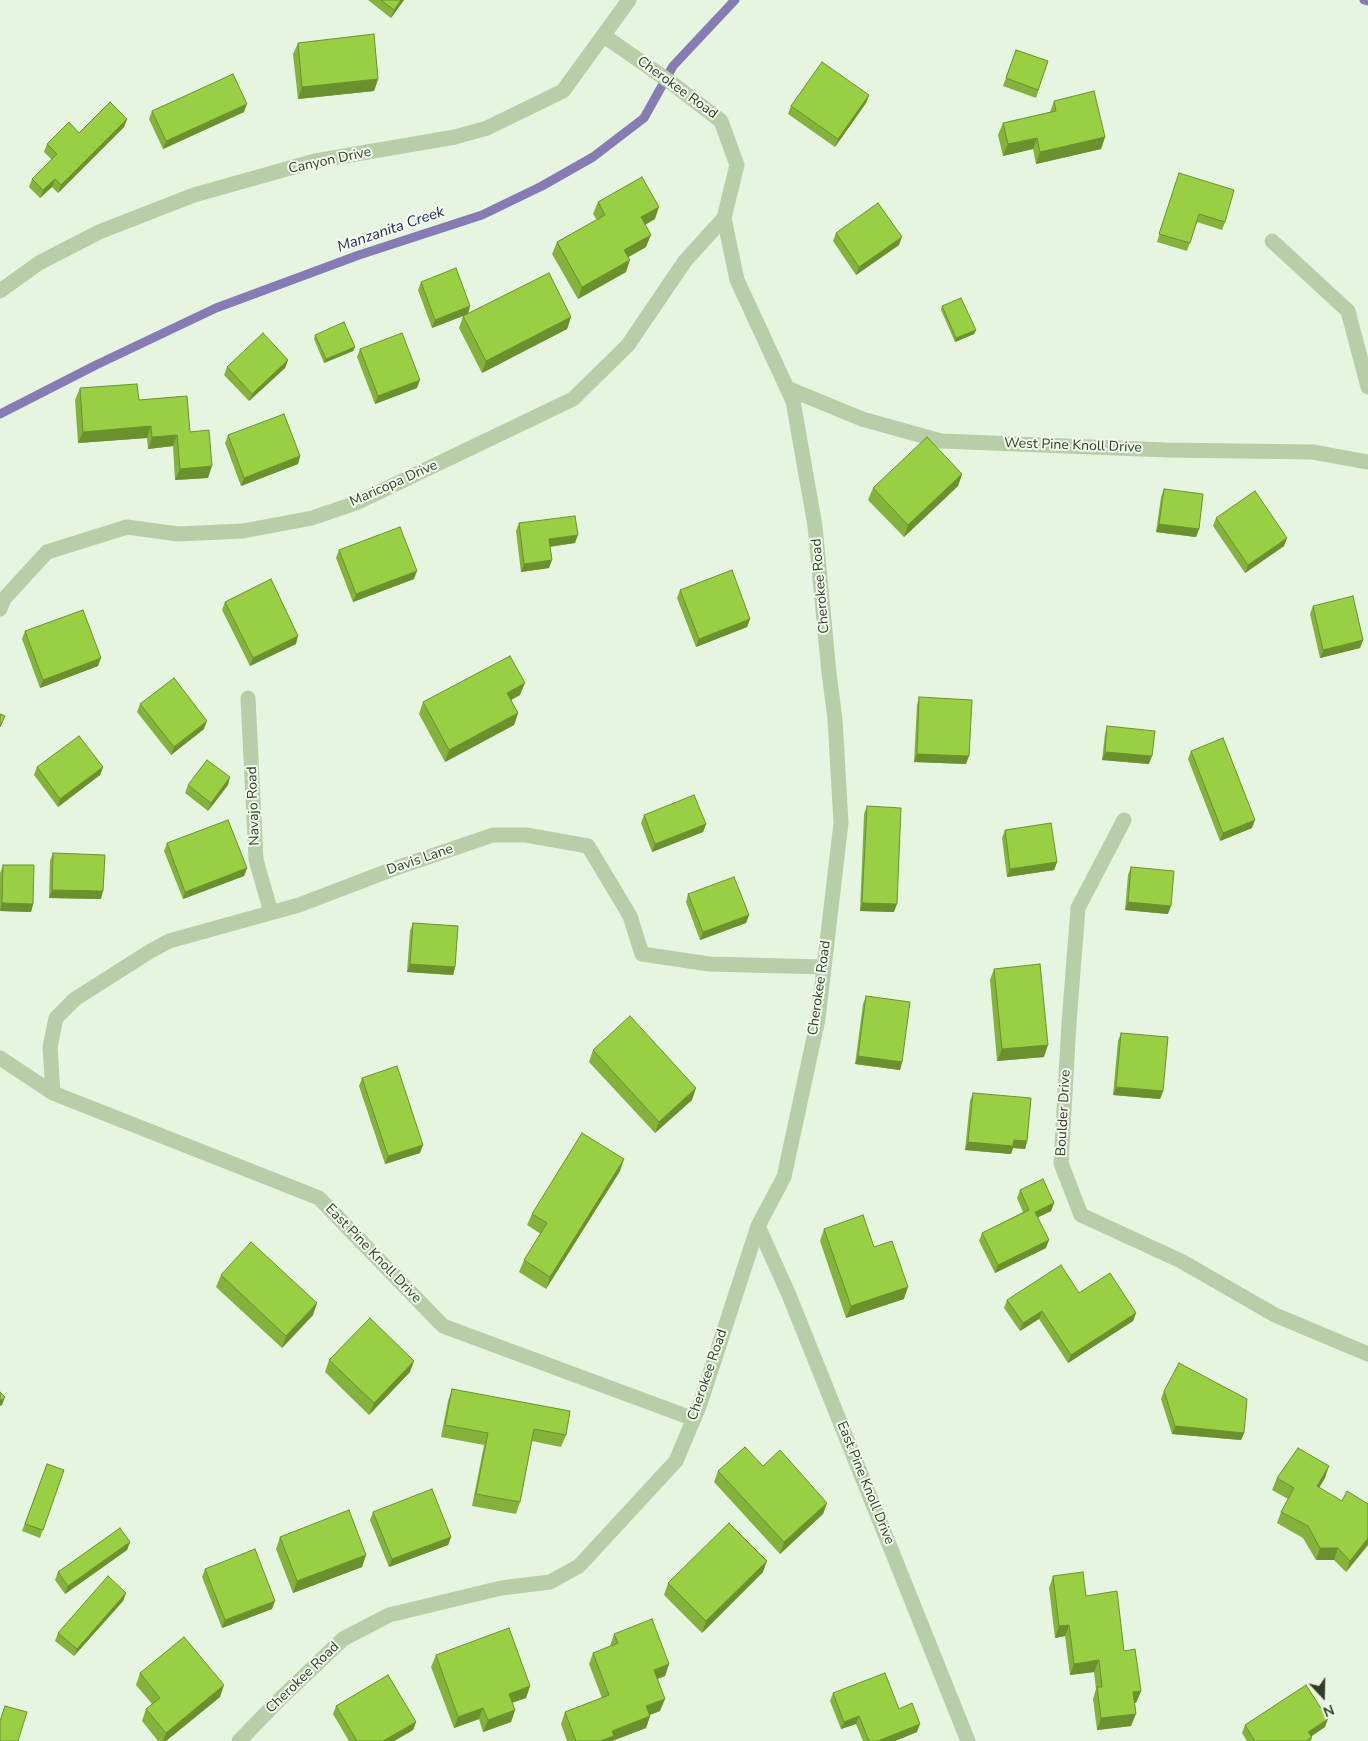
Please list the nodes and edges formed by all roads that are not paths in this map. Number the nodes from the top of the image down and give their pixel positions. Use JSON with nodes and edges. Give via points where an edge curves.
{"nodes":[{"id":1,"x":629,"y":0,"type":"edge"},
{"id":2,"x":604,"y":36,"type":"junction"},
{"id":3,"x":724,"y":218,"type":"junction"},
{"id":4,"x":1272,"y":241,"type":"dead end"},
{"id":5,"x":0,"y":291,"type":"edge"},
{"id":6,"x":787,"y":388,"type":"junction"},
{"id":7,"x":1368,"y":388,"type":"edge"},
{"id":8,"x":1368,"y":462,"type":"edge"},
{"id":9,"x":0,"y":610,"type":"edge"},
{"id":10,"x":248,"y":698,"type":"dead end"},
{"id":11,"x":1124,"y":820,"type":"dead end"},
{"id":12,"x":271,"y":912,"type":"junction"},
{"id":13,"x":824,"y":967,"type":"junction"},
{"id":14,"x":0,"y":1058,"type":"edge"},
{"id":15,"x":53,"y":1093,"type":"junction"},
{"id":16,"x":758,"y":1226,"type":"junction"},
{"id":17,"x":1368,"y":1354,"type":"edge"},
{"id":18,"x":694,"y":1419,"type":"junction"},
{"id":19,"x":239,"y":1741,"type":"edge"},
{"id":20,"x":968,"y":1741,"type":"edge"}],
"edges":[{"from":1,"to":2,"type":"street","name":"Canyon Drive"},
{"from":2,"to":3,"type":"street","name":"Cherokee Road","via":[[721,121],[737,164]]},
{"from":2,"to":5,"type":"street","name":"Canyon Drive","via":[[563,91],[487,128],[454,137],[315,161],[194,196],[99,232],[39,263]]},
{"from":3,"to":6,"type":"street","name":"Cherokee Road","via":[[737,280]]},
{"from":3,"to":9,"type":"street","name":"Maricopa Drive","via":[[685,261],[628,345],[573,399],[356,503],[312,518],[242,531],[178,534],[127,527],[47,552],[4,599]]},
{"from":4,"to":7,"type":"street","via":[[1348,311]]},
{"from":6,"to":8,"type":"street","name":"West Pine Knoll Drive","via":[[862,419],[941,441],[1313,452]]},
{"from":6,"to":13,"type":"street","name":"Cherokee Road","via":[[793,401],[815,526],[836,719],[841,823]]},
{"from":10,"to":12,"type":"street","name":"Navajo Road","via":[[256,860]]},
{"from":11,"to":17,"type":"street","name":"Boulder Drive","via":[[1078,908],[1061,1163],[1081,1215],[1181,1261],[1275,1315]]},
{"from":12,"to":13,"type":"street","name":"Davis Lane","via":[[493,835],[526,835],[588,846],[630,916],[642,954],[709,964]]},
{"from":12,"to":15,"type":"street","name":"Davis Lane","via":[[169,941],[76,999],[56,1018],[50,1046]]},
{"from":13,"to":16,"type":"street","name":"Cherokee Road","via":[[818,1019],[784,1177]]},
{"from":14,"to":15,"type":"street","name":"East Pine Knoll Drive"},
{"from":15,"to":18,"type":"street","name":"East Pine Knoll Drive","via":[[319,1198],[443,1326]]},
{"from":16,"to":18,"type":"street","name":"Cherokee Road"},
{"from":16,"to":20,"type":"street","name":"East Pine Knoll Drive","via":[[789,1295]]},
{"from":18,"to":19,"type":"street","name":"Cherokee Road","via":[[676,1461],[579,1566],[550,1582],[502,1588],[389,1615],[343,1639]]}]}
